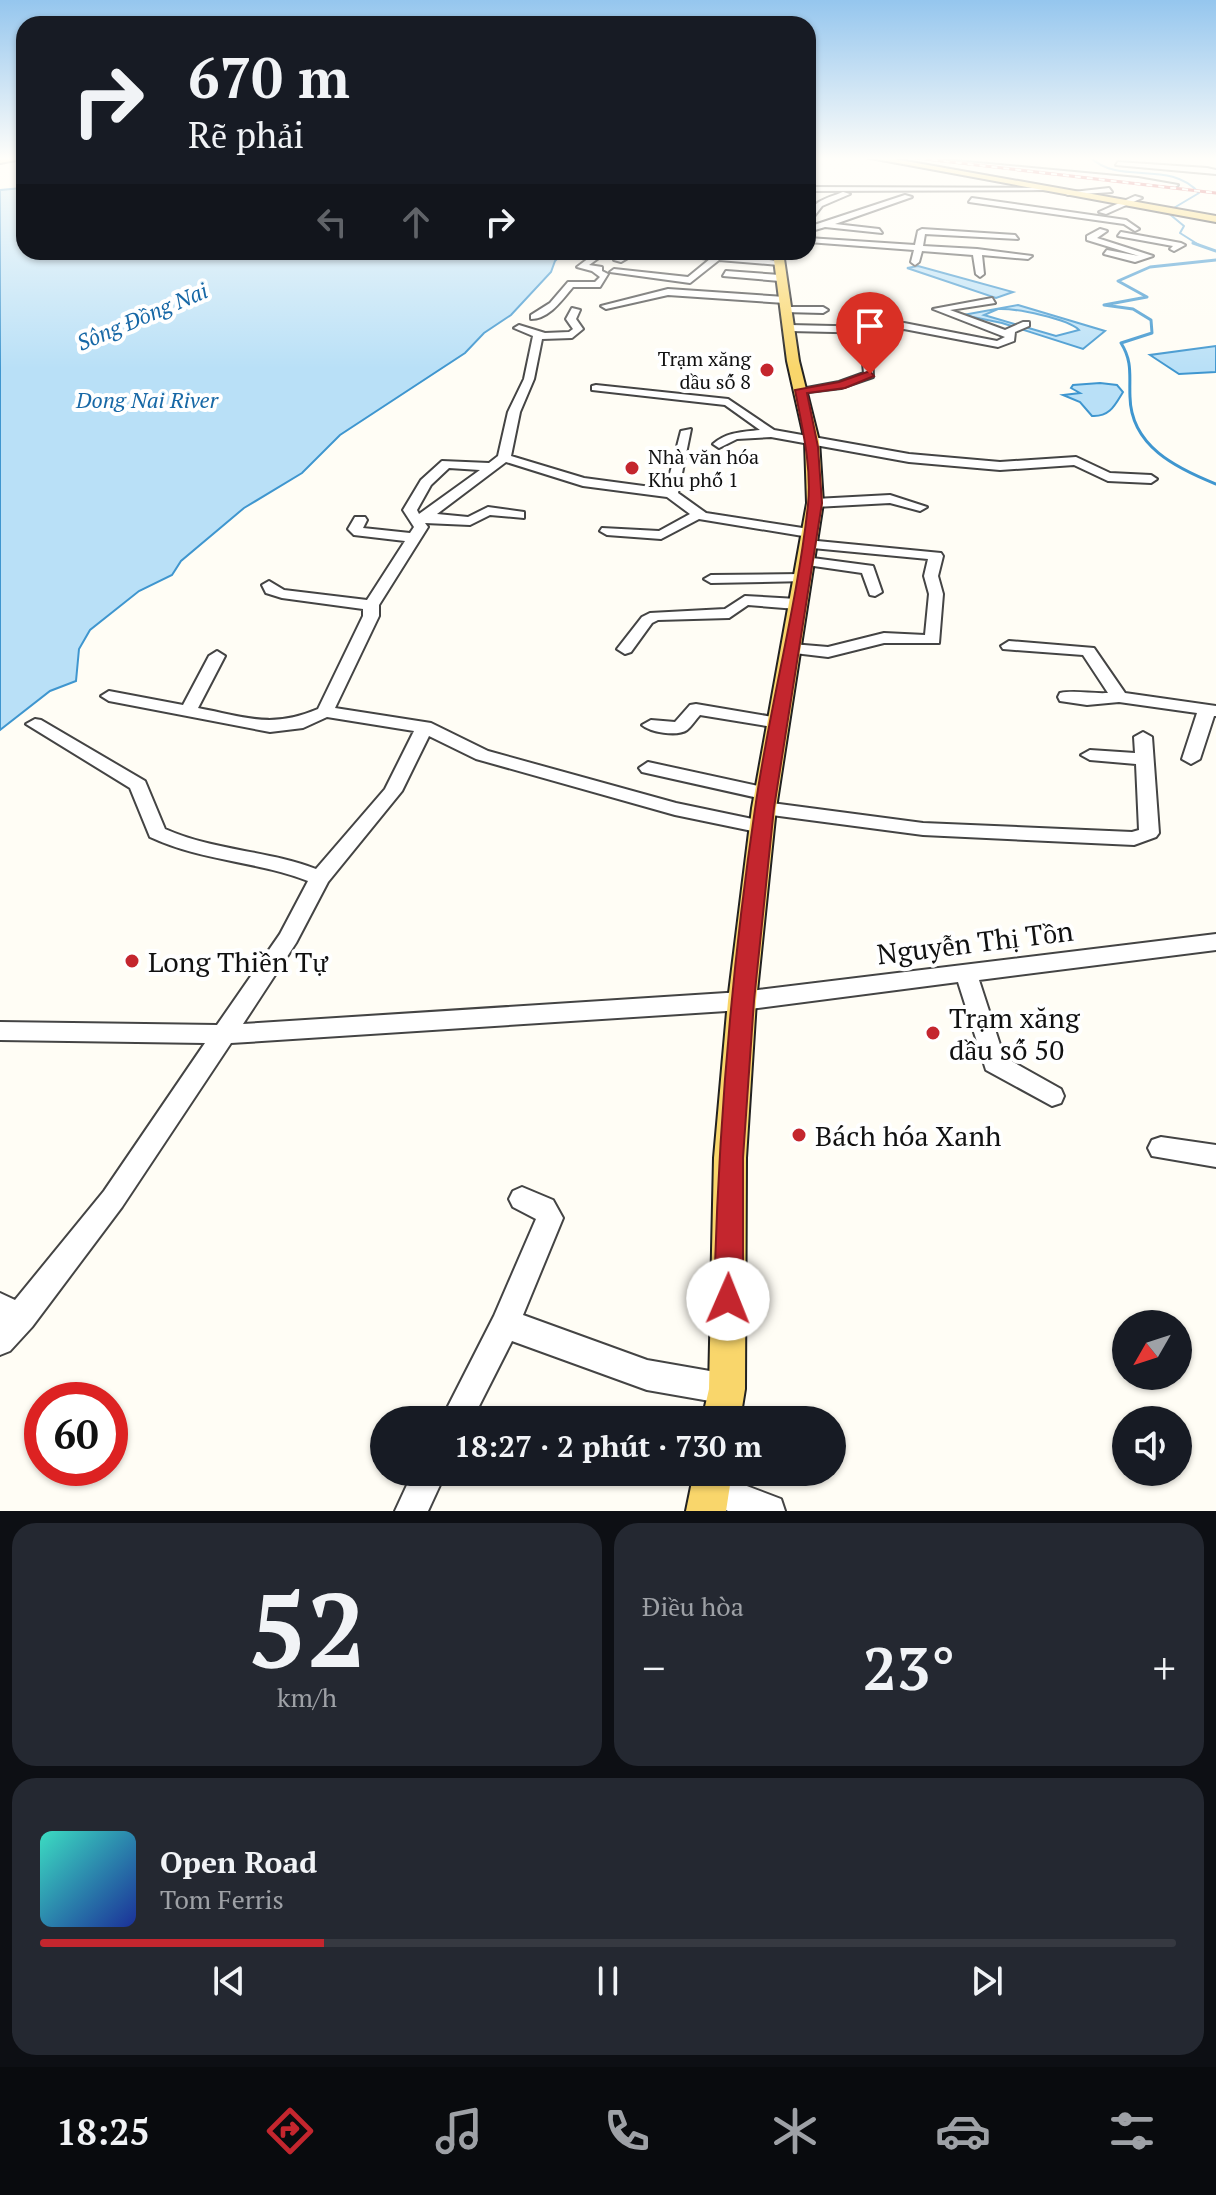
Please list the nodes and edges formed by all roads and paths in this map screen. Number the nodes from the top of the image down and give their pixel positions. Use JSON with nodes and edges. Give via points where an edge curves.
{"nodes":[{"id":1,"x":851,"y":228,"type":"edge"},
{"id":2,"x":935,"y":228,"type":"edge"},
{"id":3,"x":1083,"y":228,"type":"dead end"},
{"id":4,"x":879,"y":231,"type":"dead end"},
{"id":5,"x":926,"y":231,"type":"junction"},
{"id":6,"x":1103,"y":231,"type":"junction"},
{"id":7,"x":841,"y":232,"type":"dead end"},
{"id":8,"x":1015,"y":237,"type":"dead end"},
{"id":9,"x":816,"y":241,"type":"edge"},
{"id":10,"x":837,"y":242,"type":"junction"},
{"id":11,"x":917,"y":247,"type":"junction"},
{"id":12,"x":1174,"y":249,"type":"dead end"},
{"id":13,"x":977,"y":251,"type":"junction"},
{"id":14,"x":1027,"y":252,"type":"dead end"},
{"id":15,"x":1107,"y":252,"type":"dead end"},
{"id":16,"x":590,"y":260,"type":"edge"},
{"id":17,"x":688,"y":260,"type":"edge"},
{"id":18,"x":713,"y":260,"type":"edge"},
{"id":19,"x":742,"y":260,"type":"edge"},
{"id":20,"x":744,"y":260,"type":"edge"},
{"id":21,"x":915,"y":262,"type":"dead end"},
{"id":22,"x":679,"y":265,"type":"dead end"},
{"id":23,"x":614,"y":272,"type":"dead end"},
{"id":24,"x":980,"y":274,"type":"dead end"},
{"id":25,"x":746,"y":283,"type":"dead end"},
{"id":26,"x":783,"y":288,"type":"edge"},
{"id":27,"x":992,"y":301,"type":"dead end"},
{"id":28,"x":606,"y":306,"type":"dead end"},
{"id":29,"x":575,"y":310,"type":"dead end"},
{"id":30,"x":823,"y":310,"type":"dead end"},
{"id":31,"x":534,"y":317,"type":"dead end"},
{"id":32,"x":1025,"y":324,"type":"dead end"},
{"id":33,"x":519,"y":328,"type":"dead end"},
{"id":34,"x":1010,"y":333,"type":"junction"},
{"id":35,"x":542,"y":335,"type":"junction"},
{"id":36,"x":998,"y":344,"type":"junction"},
{"id":37,"x":1016,"y":350,"type":"dead end"},
{"id":38,"x":867,"y":353,"type":"dead end"},
{"id":39,"x":596,"y":388,"type":"dead end"},
{"id":40,"x":801,"y":390,"type":"junction"},
{"id":41,"x":687,"y":431,"type":"dead end"},
{"id":42,"x":771,"y":433,"type":"junction"},
{"id":43,"x":811,"y":440,"type":"junction"},
{"id":44,"x":719,"y":444,"type":"dead end"},
{"id":45,"x":499,"y":462,"type":"junction"},
{"id":46,"x":1151,"y":479,"type":"dead end"},
{"id":47,"x":671,"y":494,"type":"junction"},
{"id":48,"x":815,"y":503,"type":"junction"},
{"id":49,"x":920,"y":507,"type":"dead end"},
{"id":50,"x":519,"y":515,"type":"dead end"},
{"id":51,"x":697,"y":515,"type":"junction"},
{"id":52,"x":424,"y":519,"type":"junction"},
{"id":53,"x":360,"y":520,"type":"dead end"},
{"id":54,"x":607,"y":531,"type":"dead end"},
{"id":55,"x":887,"y":533,"type":"dead end"},
{"id":56,"x":414,"y":538,"type":"junction"},
{"id":57,"x":871,"y":548,"type":"junction"},
{"id":58,"x":806,"y":554,"type":"junction"},
{"id":59,"x":711,"y":579,"type":"dead end"},
{"id":60,"x":269,"y":585,"type":"dead end"},
{"id":61,"x":875,"y":592,"type":"dead end"},
{"id":62,"x":797,"y":604,"type":"junction"},
{"id":63,"x":371,"y":605,"type":"junction"},
{"id":64,"x":1009,"y":646,"type":"dead end"},
{"id":65,"x":625,"y":649,"type":"dead end"},
{"id":66,"x":792,"y":649,"type":"junction"},
{"id":67,"x":217,"y":656,"type":"dead end"},
{"id":68,"x":109,"y":696,"type":"dead end"},
{"id":69,"x":1066,"y":697,"type":"dead end"},
{"id":70,"x":1119,"y":697,"type":"junction"},
{"id":71,"x":1211,"y":710,"type":"edge"},
{"id":72,"x":188,"y":711,"type":"junction"},
{"id":73,"x":325,"y":712,"type":"junction"},
{"id":74,"x":779,"y":723,"type":"junction"},
{"id":75,"x":35,"y":724,"type":"dead end"},
{"id":76,"x":651,"y":725,"type":"dead end"},
{"id":77,"x":425,"y":727,"type":"junction"},
{"id":78,"x":1143,"y":737,"type":"dead end"},
{"id":79,"x":1090,"y":755,"type":"dead end"},
{"id":80,"x":1145,"y":759,"type":"junction"},
{"id":81,"x":1191,"y":759,"type":"dead end"},
{"id":82,"x":648,"y":768,"type":"dead end"},
{"id":83,"x":764,"y":810,"type":"junction"},
{"id":84,"x":320,"y":878,"type":"junction"},
{"id":85,"x":1216,"y":942,"type":"edge"},
{"id":86,"x":966,"y":973,"type":"junction"},
{"id":87,"x":742,"y":1001,"type":"junction"},
{"id":88,"x":0,"y":1031,"type":"edge"},
{"id":89,"x":222,"y":1034,"type":"junction"},
{"id":90,"x":1052,"y":1096,"type":"dead end"},
{"id":91,"x":1161,"y":1148,"type":"dead end"},
{"id":92,"x":1216,"y":1156,"type":"edge"},
{"id":93,"x":522,"y":1199,"type":"dead end"},
{"id":94,"x":11,"y":1312,"type":"edge"},
{"id":95,"x":504,"y":1326,"type":"junction"},
{"id":96,"x":0,"y":1341,"type":"edge"},
{"id":97,"x":727,"y":1389,"type":"junction"},
{"id":98,"x":463,"y":1406,"type":"edge"},
{"id":99,"x":724,"y":1406,"type":"edge"},
{"id":100,"x":423,"y":1486,"type":"edge"},
{"id":101,"x":709,"y":1490,"type":"edge"},
{"id":102,"x":411,"y":1511,"type":"edge"},
{"id":103,"x":769,"y":1511,"type":"edge"}],
"edges":[{"from":1,"to":4,"type":"street"},
{"from":2,"to":5,"type":"street"},
{"from":3,"to":6,"type":"street"},
{"from":5,"to":8,"type":"street"},
{"from":5,"to":11,"type":"street","via":[[919,234]]},
{"from":6,"to":12,"type":"street","via":[[1181,245]]},
{"from":6,"to":15,"type":"street","via":[[1087,239],[1149,256],[1137,259]]},
{"from":7,"to":10,"type":"street","via":[[847,235]]},
{"from":9,"to":10,"type":"street"},
{"from":10,"to":11,"type":"street"},
{"from":11,"to":13,"type":"street"},
{"from":11,"to":21,"type":"street"},
{"from":13,"to":14,"type":"street"},
{"from":13,"to":24,"type":"street"},
{"from":16,"to":31,"type":"street","via":[[580,266],[599,269],[595,272],[605,278],[595,287],[566,284],[553,305]]},
{"from":17,"to":22,"type":"street"},
{"from":18,"to":23,"type":"street","via":[[690,280]]},
{"from":19,"to":26,"type":"street","via":[[729,271]]},
{"from":20,"to":26,"type":"street"},
{"from":25,"to":26,"type":"street"},
{"from":26,"to":28,"type":"street","via":[[722,301],[668,292]]},
{"from":26,"to":30,"type":"street"},
{"from":26,"to":36,"type":"street","via":[[877,330],[904,326]]},
{"from":26,"to":40,"type":"main road"},
{"from":27,"to":34,"type":"street","via":[[938,309]]},
{"from":29,"to":35,"type":"street","via":[[571,319],[578,329],[572,335]]},
{"from":32,"to":34,"type":"street"},
{"from":33,"to":35,"type":"street"},
{"from":34,"to":36,"type":"street"},
{"from":35,"to":45,"type":"street"},
{"from":36,"to":37,"type":"street"},
{"from":38,"to":40,"type":"street","via":[[868,376]]},
{"from":39,"to":42,"type":"street","via":[[728,402]]},
{"from":40,"to":43,"type":"main road"},
{"from":41,"to":47,"type":"street"},
{"from":42,"to":43,"type":"street"},
{"from":42,"to":44,"type":"street","via":[[734,436]]},
{"from":43,"to":46,"type":"street","via":[[909,458],[1000,466],[1076,461],[1108,477]]},
{"from":43,"to":48,"type":"main road"},
{"from":45,"to":47,"type":"street","via":[[583,482]]},
{"from":45,"to":52,"type":"street"},
{"from":45,"to":52,"type":"street","via":[[439,467],[411,506],[411,512]]},
{"from":47,"to":51,"type":"street"},
{"from":48,"to":49,"type":"street","via":[[886,498]]},
{"from":48,"to":58,"type":"main road"},
{"from":50,"to":52,"type":"street","via":[[488,511],[470,521]]},
{"from":51,"to":54,"type":"street","via":[[661,535]]},
{"from":51,"to":58,"type":"street"},
{"from":52,"to":56,"type":"street"},
{"from":53,"to":56,"type":"street","via":[[355,529],[359,532]]},
{"from":55,"to":57,"type":"street"},
{"from":56,"to":63,"type":"street"},
{"from":57,"to":58,"type":"street"},
{"from":57,"to":66,"type":"street","via":[[936,556],[931,576],[936,594],[933,640],[884,638],[828,652]]},
{"from":58,"to":59,"type":"street"},
{"from":58,"to":61,"type":"street","via":[[868,569]]},
{"from":58,"to":62,"type":"main road"},
{"from":60,"to":63,"type":"street","via":[[282,594]]},
{"from":62,"to":65,"type":"street","via":[[745,600],[729,613],[655,616]]},
{"from":62,"to":66,"type":"main road"},
{"from":63,"to":73,"type":"street","via":[[371,616]]},
{"from":64,"to":70,"type":"street","via":[[1090,652]]},
{"from":66,"to":74,"type":"main road"},
{"from":67,"to":72,"type":"street"},
{"from":68,"to":72,"type":"street"},
{"from":69,"to":70,"type":"street"},
{"from":70,"to":71,"type":"street"},
{"from":71,"to":81,"type":"street"},
{"from":72,"to":73,"type":"street","via":[[270,727],[297,724]]},
{"from":73,"to":77,"type":"street"},
{"from":74,"to":76,"type":"street","via":[[696,709],[679,728]]},
{"from":74,"to":83,"type":"main road"},
{"from":75,"to":84,"type":"street","via":[[138,785],[157,833]]},
{"from":77,"to":83,"type":"street","via":[[482,755],[675,809]]},
{"from":77,"to":84,"type":"street","via":[[393,791]]},
{"from":78,"to":80,"type":"street"},
{"from":79,"to":80,"type":"street"},
{"from":80,"to":83,"type":"street","via":[[1149,833],[1134,839],[923,829]]},
{"from":82,"to":83,"type":"street"},
{"from":83,"to":87,"type":"main road"},
{"from":84,"to":89,"type":"street","via":[[300,919]]},
{"from":85,"to":86,"type":"street","name":"Nguyễn Thị Tồn"},
{"from":86,"to":87,"type":"street","name":"Nguyễn Thị Tồn"},
{"from":86,"to":90,"type":"street","via":[[994,1063]]},
{"from":87,"to":89,"type":"street","name":"Nguyễn Thị Tồn"},
{"from":87,"to":97,"type":"main road","via":[[730,1158]]},
{"from":88,"to":89,"type":"street","name":"Nguyễn Thị Tồn"},
{"from":89,"to":94,"type":"street","via":[[113,1199]]},
{"from":91,"to":92,"type":"street"},
{"from":93,"to":95,"type":"street","via":[[544,1208],[550,1218]]},
{"from":94,"to":96,"type":"street"},
{"from":95,"to":97,"type":"street","via":[[647,1375]]},
{"from":95,"to":98,"type":"street"},
{"from":97,"to":99,"type":"main road"},
{"from":100,"to":102,"type":"street"},
{"from":101,"to":103,"type":"street"}]}
